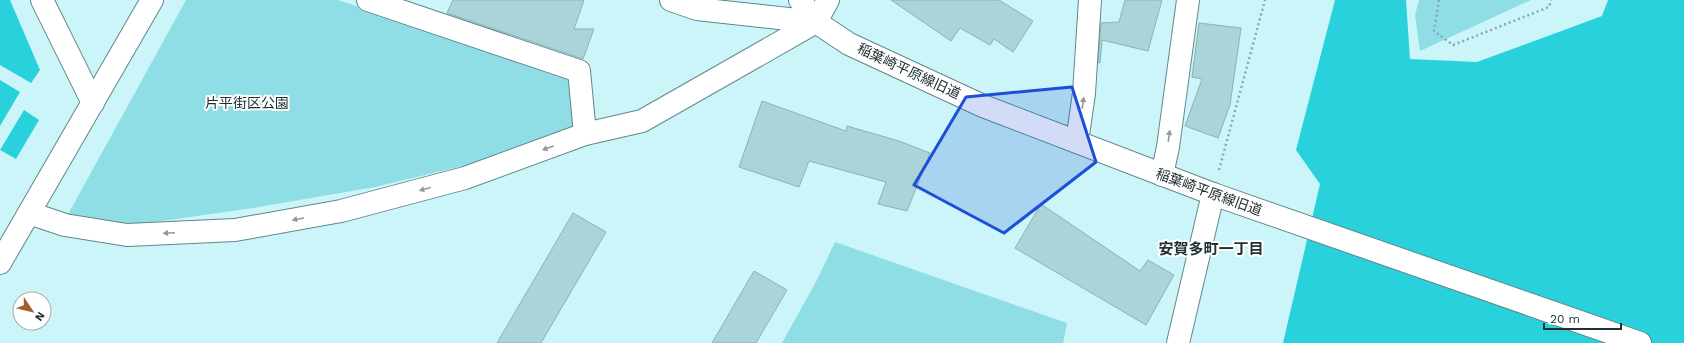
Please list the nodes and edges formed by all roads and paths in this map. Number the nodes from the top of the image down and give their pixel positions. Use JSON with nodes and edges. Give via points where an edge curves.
{"nodes":[{"id":1,"x":42,"y":0,"type":"edge"},
{"id":2,"x":152,"y":0,"type":"edge"},
{"id":3,"x":368,"y":0,"type":"edge"},
{"id":4,"x":671,"y":0,"type":"edge"},
{"id":5,"x":800,"y":0,"type":"edge"},
{"id":6,"x":828,"y":0,"type":"edge"},
{"id":7,"x":1090,"y":0,"type":"edge"},
{"id":8,"x":1188,"y":0,"type":"edge"},
{"id":9,"x":1265,"y":0,"type":"edge"},
{"id":10,"x":1440,"y":0,"type":"edge"},
{"id":11,"x":1551,"y":0,"type":"edge"},
{"id":12,"x":816,"y":22,"type":"junction"},
{"id":13,"x":93,"y":103,"type":"junction"},
{"id":14,"x":584,"y":134,"type":"junction"},
{"id":15,"x":1077,"y":142,"type":"junction"},
{"id":16,"x":1162,"y":175,"type":"junction"},
{"id":17,"x":1213,"y":194,"type":"junction"},
{"id":18,"x":29,"y":213,"type":"junction"},
{"id":19,"x":0,"y":263,"type":"edge"},
{"id":20,"x":1178,"y":343,"type":"edge"},
{"id":21,"x":1640,"y":343,"type":"edge"}],
"edges":[{"from":1,"to":13,"type":"street"},
{"from":2,"to":13,"type":"street"},
{"from":3,"to":14,"type":"street","via":[[579,71]]},
{"from":4,"to":12,"type":"street","via":[[697,9]]},
{"from":5,"to":12,"type":"street","name":"稲葉崎平原線旧道"},
{"from":6,"to":12,"type":"street"},
{"from":15,"to":7,"type":"street","one_way":true,"via":[[1084,93]]},
{"from":16,"to":8,"type":"street","one_way":true},
{"from":9,"to":17,"type":"path"},
{"from":10,"to":11,"type":"path","via":[[1434,31],[1453,45],[1549,7]]},
{"from":12,"to":14,"type":"street","via":[[642,121]]},
{"from":12,"to":15,"type":"street","name":"稲葉崎平原線旧道","via":[[863,51],[983,106]]},
{"from":13,"to":18,"type":"street"},
{"from":14,"to":18,"type":"street","one_way":true,"via":[[465,178],[341,211],[235,230],[127,235],[65,225]]},
{"from":15,"to":16,"type":"street","name":"稲葉崎平原線旧道"},
{"from":16,"to":17,"type":"street","name":"稲葉崎平原線旧道"},
{"from":17,"to":20,"type":"street"},
{"from":17,"to":21,"type":"street","name":"稲葉崎平原線旧道"},
{"from":18,"to":19,"type":"street"}]}
